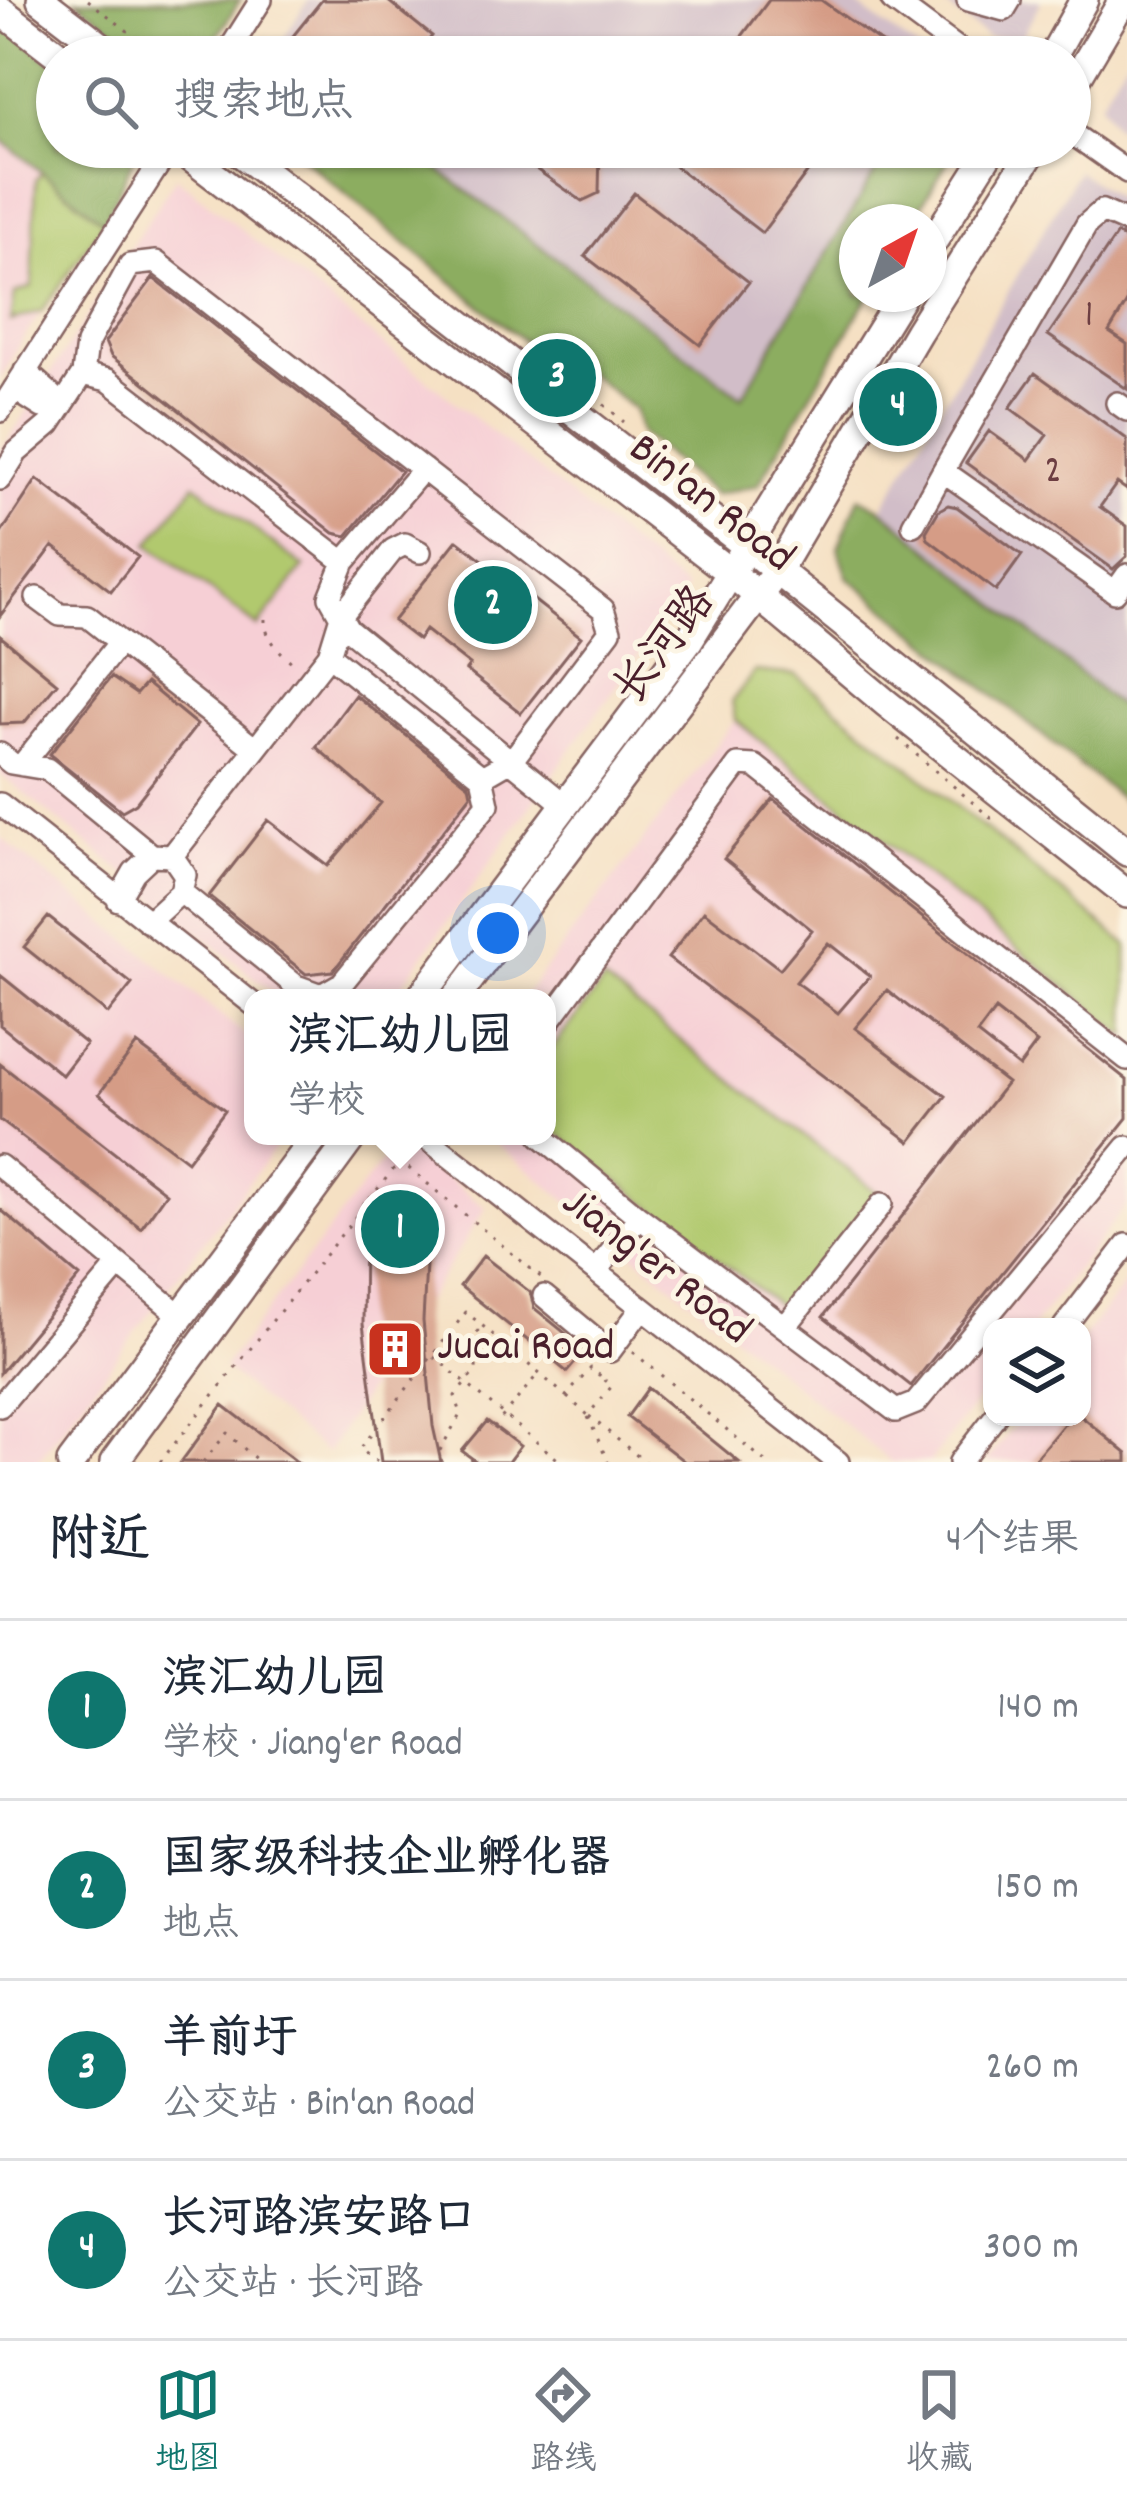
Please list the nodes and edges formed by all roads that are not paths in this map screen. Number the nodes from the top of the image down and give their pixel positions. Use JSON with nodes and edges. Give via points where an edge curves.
{"nodes":[{"id":1,"x":41,"y":0,"type":"edge"},
{"id":2,"x":261,"y":0,"type":"edge"},
{"id":3,"x":892,"y":0,"type":"edge"},
{"id":4,"x":968,"y":0,"type":"edge"},
{"id":5,"x":1010,"y":0,"type":"edge"},
{"id":6,"x":1084,"y":0,"type":"edge"},
{"id":7,"x":1123,"y":0,"type":"edge"},
{"id":8,"x":0,"y":10,"type":"edge"},
{"id":9,"x":88,"y":36,"type":"edge"},
{"id":10,"x":238,"y":36,"type":"edge"},
{"id":11,"x":941,"y":36,"type":"edge"},
{"id":12,"x":1064,"y":36,"type":"edge"},
{"id":13,"x":36,"y":38,"type":"edge"},
{"id":14,"x":1091,"y":54,"type":"edge"},
{"id":15,"x":1091,"y":147,"type":"edge"},
{"id":16,"x":159,"y":168,"type":"edge"},
{"id":17,"x":200,"y":168,"type":"edge"},
{"id":18,"x":260,"y":168,"type":"edge"},
{"id":19,"x":980,"y":168,"type":"edge"},
{"id":20,"x":1022,"y":168,"type":"edge"},
{"id":21,"x":1127,"y":172,"type":"edge"},
{"id":22,"x":947,"y":220,"type":"edge"},
{"id":23,"x":1127,"y":222,"type":"edge"},
{"id":24,"x":892,"y":312,"type":"edge"},
{"id":25,"x":83,"y":374,"type":"junction"},
{"id":26,"x":20,"y":380,"type":"junction"},
{"id":27,"x":59,"y":410,"type":"junction"},
{"id":28,"x":0,"y":411,"type":"edge"},
{"id":29,"x":423,"y":470,"type":"junction"},
{"id":30,"x":943,"y":471,"type":"junction"},
{"id":31,"x":0,"y":479,"type":"edge"},
{"id":32,"x":914,"y":525,"type":"dead end"},
{"id":33,"x":748,"y":548,"type":"junction"},
{"id":34,"x":420,"y":552,"type":"dead end"},
{"id":35,"x":344,"y":562,"type":"junction"},
{"id":36,"x":776,"y":571,"type":"junction"},
{"id":37,"x":732,"y":574,"type":"junction"},
{"id":38,"x":1127,"y":575,"type":"edge"},
{"id":39,"x":758,"y":596,"type":"junction"},
{"id":40,"x":37,"y":598,"type":"dead end"},
{"id":41,"x":341,"y":616,"type":"junction"},
{"id":42,"x":120,"y":642,"type":"junction"},
{"id":43,"x":328,"y":655,"type":"junction"},
{"id":44,"x":254,"y":748,"type":"junction"},
{"id":45,"x":0,"y":754,"type":"edge"},
{"id":46,"x":512,"y":759,"type":"junction"},
{"id":47,"x":22,"y":765,"type":"junction"},
{"id":48,"x":482,"y":777,"type":"junction"},
{"id":49,"x":0,"y":804,"type":"edge"},
{"id":50,"x":566,"y":805,"type":"junction"},
{"id":51,"x":1127,"y":852,"type":"edge"},
{"id":52,"x":162,"y":856,"type":"junction"},
{"id":53,"x":181,"y":892,"type":"junction"},
{"id":54,"x":1127,"y":895,"type":"edge"},
{"id":55,"x":118,"y":900,"type":"junction"},
{"id":56,"x":148,"y":922,"type":"junction"},
{"id":57,"x":304,"y":989,"type":"edge"},
{"id":58,"x":332,"y":989,"type":"edge"},
{"id":59,"x":427,"y":989,"type":"edge"},
{"id":60,"x":463,"y":989,"type":"edge"},
{"id":61,"x":244,"y":997,"type":"edge"},
{"id":62,"x":556,"y":1012,"type":"edge"},
{"id":63,"x":1127,"y":1059,"type":"edge"},
{"id":64,"x":309,"y":1145,"type":"edge"},
{"id":65,"x":346,"y":1145,"type":"edge"},
{"id":66,"x":435,"y":1145,"type":"edge"},
{"id":67,"x":552,"y":1145,"type":"edge"},
{"id":68,"x":1127,"y":1147,"type":"edge"},
{"id":69,"x":0,"y":1166,"type":"edge"},
{"id":70,"x":882,"y":1204,"type":"dead end"},
{"id":71,"x":639,"y":1216,"type":"junction"},
{"id":72,"x":1127,"y":1245,"type":"edge"},
{"id":73,"x":118,"y":1265,"type":"junction"},
{"id":74,"x":596,"y":1271,"type":"junction"},
{"id":75,"x":545,"y":1289,"type":"road end"},
{"id":76,"x":642,"y":1307,"type":"junction"},
{"id":77,"x":181,"y":1316,"type":"junction"},
{"id":78,"x":1071,"y":1318,"type":"edge"},
{"id":79,"x":785,"y":1327,"type":"junction"},
{"id":80,"x":0,"y":1406,"type":"edge"},
{"id":81,"x":988,"y":1426,"type":"edge"},
{"id":82,"x":71,"y":1462,"type":"edge"},
{"id":83,"x":114,"y":1462,"type":"edge"},
{"id":84,"x":838,"y":1462,"type":"edge"},
{"id":85,"x":960,"y":1462,"type":"edge"}],
"edges":[{"from":1,"to":9,"type":"main road"},
{"from":2,"to":10,"type":"street"},
{"from":3,"to":11,"type":"street"},
{"from":4,"to":5,"type":"street","via":[[1004,10]]},
{"from":6,"to":12,"type":"main road"},
{"from":7,"to":14,"type":"main road"},
{"from":8,"to":13,"type":"main road"},
{"from":15,"to":21,"type":"street"},
{"from":16,"to":26,"type":"street"},
{"from":17,"to":37,"type":"main road","name":"Bin'an Road"},
{"from":18,"to":33,"type":"main road","name":"Bin'an Road"},
{"from":19,"to":22,"type":"main road"},
{"from":20,"to":36,"type":"main road","name":"长河路"},
{"from":23,"to":30,"type":"street","via":[[1102,211],[1087,224]]},
{"from":24,"to":33,"type":"main road","name":"长河路"},
{"from":25,"to":27,"type":"street"},
{"from":25,"to":29,"type":"street","via":[[87,344],[130,265],[156,262]]},
{"from":25,"to":35,"type":"street","via":[[109,380]]},
{"from":26,"to":27,"type":"street","via":[[52,395]]},
{"from":26,"to":28,"type":"street"},
{"from":27,"to":31,"type":"street"},
{"from":29,"to":35,"type":"street"},
{"from":29,"to":46,"type":"street","via":[[603,609],[610,632]]},
{"from":30,"to":32,"type":"street"},
{"from":30,"to":38,"type":"street","via":[[1115,592]]},
{"from":33,"to":36,"type":"main road","name":"Bin'an Road"},
{"from":33,"to":37,"type":"main road","name":"长河路"},
{"from":34,"to":41,"type":"street","via":[[405,544],[393,550]]},
{"from":35,"to":41,"type":"street","via":[[330,597]]},
{"from":36,"to":39,"type":"main road","name":"长河路"},
{"from":36,"to":51,"type":"main road","name":"Bin'an Road"},
{"from":37,"to":39,"type":"main road","name":"Bin'an Road"},
{"from":37,"to":50,"type":"main road","name":"长河路"},
{"from":39,"to":54,"type":"main road","name":"Bin'an Road"},
{"from":39,"to":60,"type":"main road","name":"长河路"},
{"from":40,"to":42,"type":"street","via":[[60,615],[87,616]]},
{"from":41,"to":43,"type":"street"},
{"from":41,"to":46,"type":"street"},
{"from":42,"to":44,"type":"street"},
{"from":42,"to":47,"type":"street"},
{"from":43,"to":44,"type":"street"},
{"from":43,"to":48,"type":"street"},
{"from":44,"to":52,"type":"street"},
{"from":45,"to":47,"type":"street"},
{"from":46,"to":48,"type":"street"},
{"from":46,"to":50,"type":"street"},
{"from":47,"to":52,"type":"street","via":[[46,769]]},
{"from":48,"to":58,"type":"street","via":[[488,804]]},
{"from":49,"to":55,"type":"street"},
{"from":50,"to":59,"type":"main road","name":"长河路"},
{"from":52,"to":53,"type":"street","via":[[185,875]]},
{"from":52,"to":55,"type":"street","via":[[134,872]]},
{"from":53,"to":56,"type":"street"},
{"from":53,"to":57,"type":"street"},
{"from":55,"to":56,"type":"street"},
{"from":56,"to":61,"type":"street"},
{"from":62,"to":63,"type":"street","via":[[738,765],[754,766]]},
{"from":64,"to":77,"type":"main road"},
{"from":65,"to":83,"type":"main road"},
{"from":66,"to":74,"type":"street","name":"Jiang'er Road"},
{"from":67,"to":71,"type":"street"},
{"from":68,"to":79,"type":"street","via":[[916,1403],[896,1411]]},
{"from":69,"to":73,"type":"street"},
{"from":70,"to":79,"type":"street"},
{"from":71,"to":74,"type":"street"},
{"from":71,"to":79,"type":"street"},
{"from":72,"to":78,"type":"street"},
{"from":73,"to":77,"type":"street"},
{"from":73,"to":80,"type":"street"},
{"from":74,"to":76,"type":"street","name":"Jiang'er Road"},
{"from":75,"to":76,"type":"street","via":[[610,1351]]},
{"from":76,"to":84,"type":"street","name":"Jiang'er Road"},
{"from":77,"to":82,"type":"main road"},
{"from":81,"to":85,"type":"street"}]}
